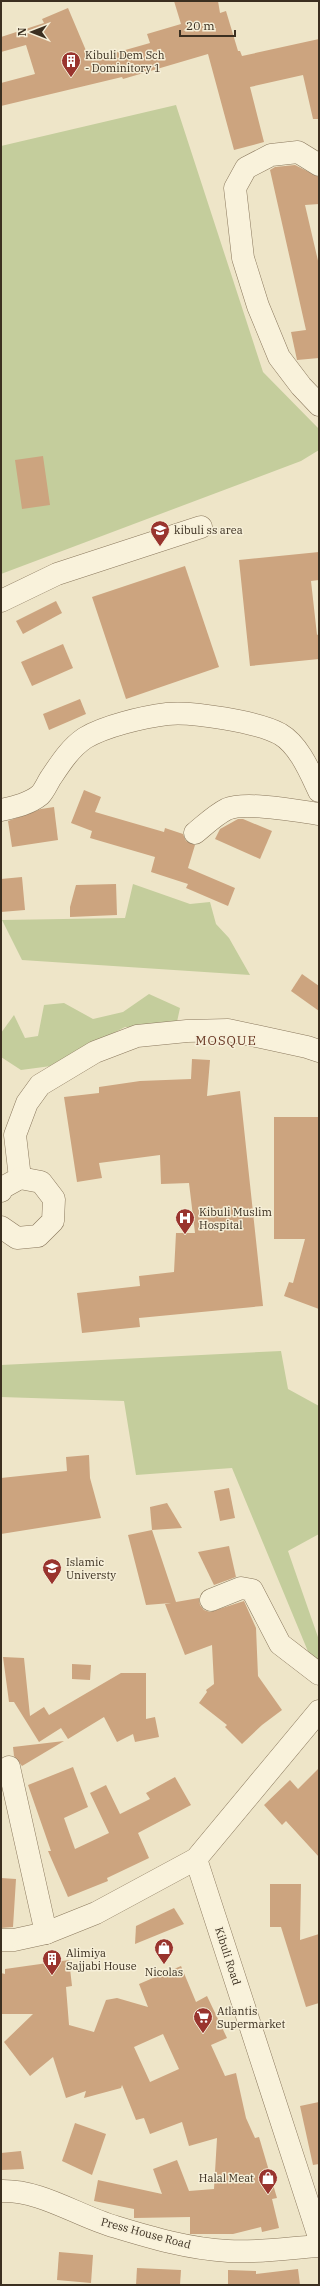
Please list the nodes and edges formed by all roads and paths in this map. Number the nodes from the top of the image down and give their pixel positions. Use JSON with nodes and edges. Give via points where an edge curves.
{"nodes":[{"id":1,"x":319,"y":165,"type":"edge"},
{"id":2,"x":319,"y":405,"type":"edge"},
{"id":3,"x":201,"y":527,"type":"dead end"},
{"id":4,"x":1,"y":601,"type":"edge"},
{"id":5,"x":319,"y":790,"type":"edge"},
{"id":6,"x":1,"y":810,"type":"edge"},
{"id":7,"x":319,"y":814,"type":"edge"},
{"id":8,"x":195,"y":833,"type":"dead end"},
{"id":9,"x":319,"y":1051,"type":"edge"},
{"id":10,"x":20,"y":1178,"type":"junction"},
{"id":11,"x":1,"y":1191,"type":"edge"},
{"id":12,"x":9,"y":1232,"type":"edge"},
{"id":13,"x":211,"y":1600,"type":"dead end"},
{"id":14,"x":319,"y":1674,"type":"edge"},
{"id":15,"x":319,"y":1711,"type":"edge"},
{"id":16,"x":9,"y":1767,"type":"dead end"},
{"id":17,"x":196,"y":1859,"type":"junction"},
{"id":18,"x":46,"y":1933,"type":"junction"},
{"id":19,"x":1,"y":1940,"type":"edge"},
{"id":20,"x":1,"y":2191,"type":"edge"},
{"id":21,"x":315,"y":2210,"type":"edge"},
{"id":22,"x":319,"y":2237,"type":"edge"},
{"id":23,"x":319,"y":2246,"type":"edge"}],
"edges":[{"from":1,"to":2,"type":"street","via":[[298,152],[271,155],[246,168],[234,188],[243,258],[258,306],[279,357]]},
{"from":3,"to":4,"type":"street","via":[[57,574]]},
{"from":5,"to":6,"type":"street","via":[[304,761],[291,743],[280,734],[222,719],[167,714],[113,726],[85,738],[63,758],[41,794],[24,804]]},
{"from":7,"to":8,"type":"street","via":[[243,806],[229,809],[216,816]]},
{"from":9,"to":10,"type":"street","via":[[228,1030],[137,1036],[95,1052],[40,1085],[27,1103],[15,1135]]},
{"from":10,"to":11,"type":"street"},
{"from":10,"to":12,"type":"street","via":[[41,1182],[54,1199],[53,1221],[38,1236]]},
{"from":13,"to":14,"type":"street","via":[[241,1588],[252,1590],[280,1644]]},
{"from":15,"to":17,"type":"street"},
{"from":16,"to":18,"type":"street"},
{"from":17,"to":18,"type":"street","via":[[96,1913]]},
{"from":17,"to":21,"type":"street","name":"Kibuli Road"},
{"from":18,"to":19,"type":"street"},
{"from":20,"to":23,"type":"street","name":"Press House Road","via":[[18,2191],[37,2196],[113,2227],[178,2245],[229,2251]]},
{"from":21,"to":22,"type":"street","name":"Kibuli Road"}]}
